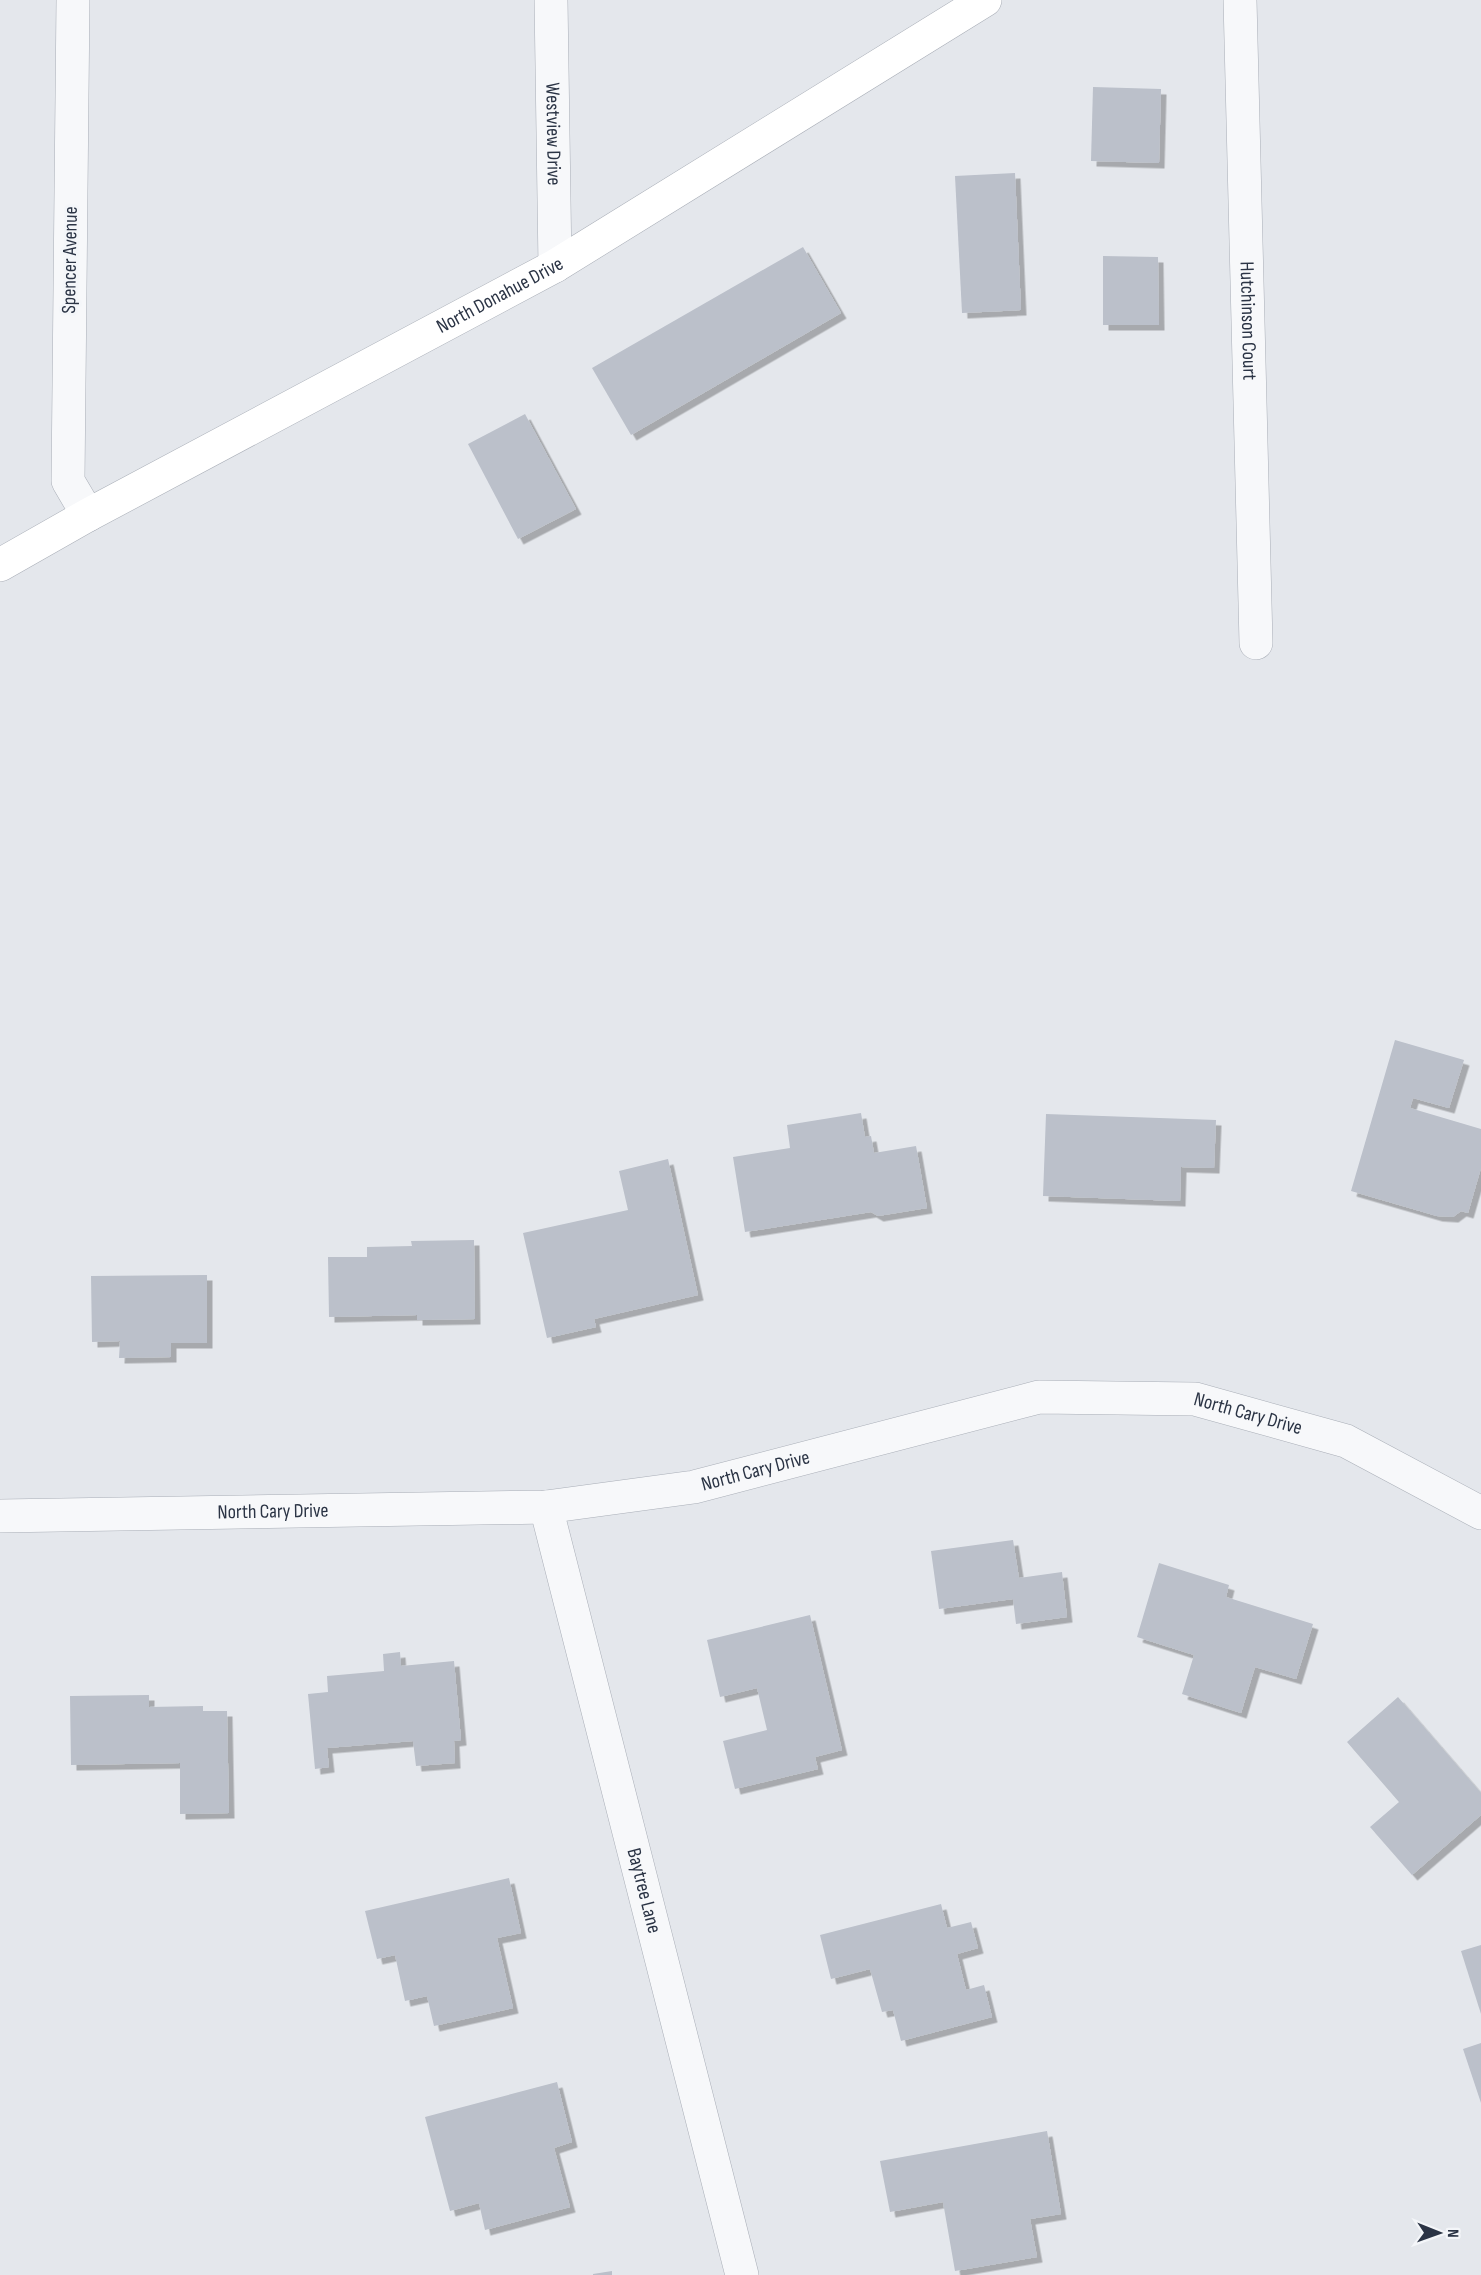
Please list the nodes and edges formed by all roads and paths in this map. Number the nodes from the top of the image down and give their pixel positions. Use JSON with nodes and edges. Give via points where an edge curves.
{"nodes":[{"id":1,"x":73,"y":0,"type":"edge"},
{"id":2,"x":551,"y":0,"type":"edge"},
{"id":3,"x":985,"y":0,"type":"edge"},
{"id":4,"x":1239,"y":0,"type":"edge"},
{"id":5,"x":555,"y":266,"type":"junction"},
{"id":6,"x":88,"y":514,"type":"junction"},
{"id":7,"x":0,"y":565,"type":"edge"},
{"id":8,"x":1256,"y":643,"type":"dead end"},
{"id":9,"x":546,"y":1507,"type":"junction"},
{"id":10,"x":1481,"y":1513,"type":"edge"},
{"id":11,"x":0,"y":1516,"type":"edge"},
{"id":12,"x":742,"y":2275,"type":"edge"}],
"edges":[{"from":1,"to":6,"type":"street","name":"Spencer Avenue","via":[[68,481]]},
{"from":2,"to":5,"type":"street","name":"Westview Drive"},
{"from":3,"to":5,"type":"street","name":"North Donahue Drive"},
{"from":4,"to":8,"type":"street","name":"Hutchinson Court"},
{"from":5,"to":6,"type":"street","name":"North Donahue Drive"},
{"from":6,"to":7,"type":"street","name":"North Donahue Drive"},
{"from":9,"to":10,"type":"street","name":"North Cary Drive","via":[[694,1487],[1039,1397],[1195,1400],[1346,1441]]},
{"from":9,"to":11,"type":"street","name":"North Cary Drive"},
{"from":9,"to":12,"type":"street","name":"Baytree Lane"}]}
